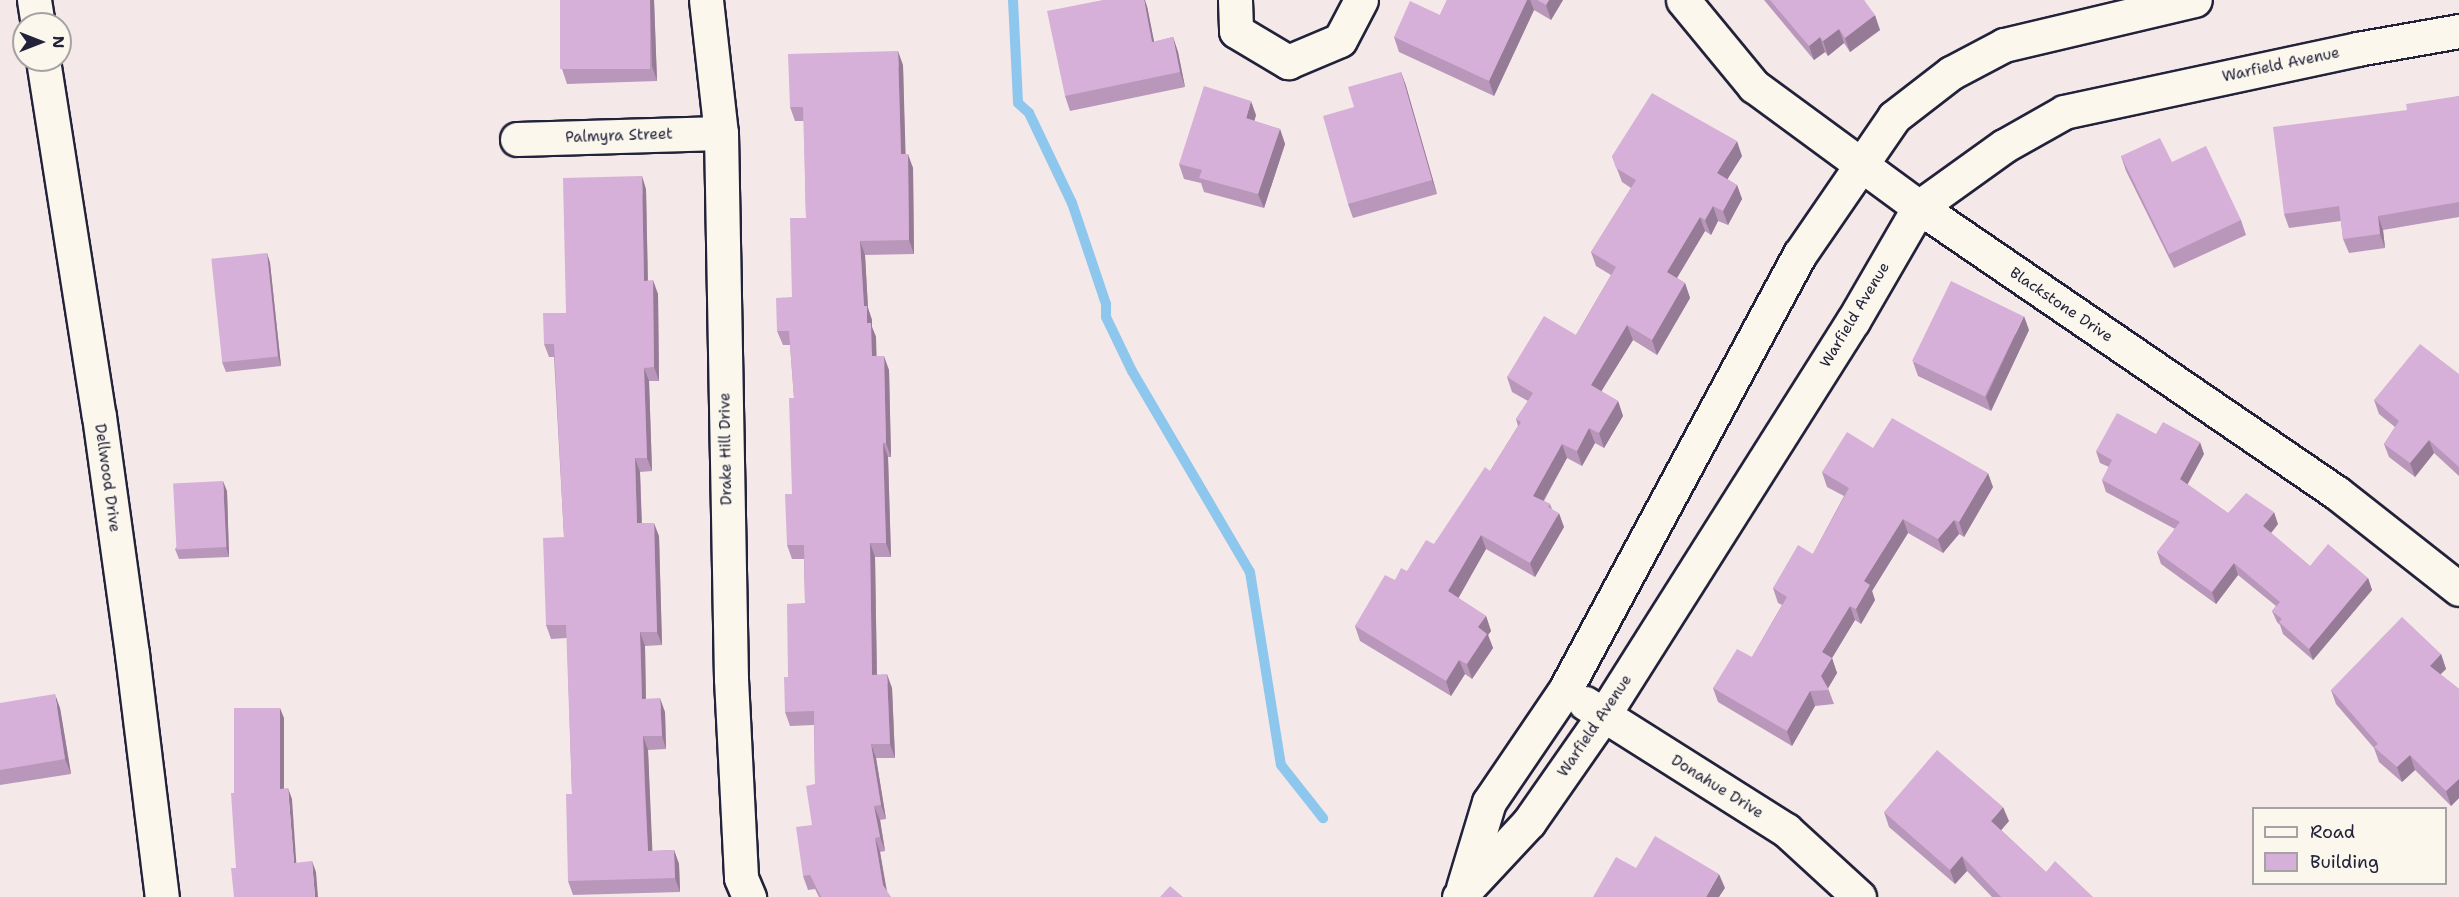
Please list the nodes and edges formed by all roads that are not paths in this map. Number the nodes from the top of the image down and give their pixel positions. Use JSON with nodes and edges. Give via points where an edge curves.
{"nodes":[{"id":1,"x":706,"y":0,"type":"edge"},
{"id":2,"x":1235,"y":0,"type":"edge"},
{"id":3,"x":1361,"y":0,"type":"edge"},
{"id":4,"x":1683,"y":0,"type":"edge"},
{"id":5,"x":2195,"y":0,"type":"edge"},
{"id":6,"x":2459,"y":31,"type":"edge"},
{"id":7,"x":45,"y":72,"type":"edge"},
{"id":8,"x":721,"y":133,"type":"junction"},
{"id":9,"x":517,"y":139,"type":"dead end"},
{"id":10,"x":1859,"y":165,"type":"junction"},
{"id":11,"x":1919,"y":207,"type":"junction"},
{"id":12,"x":2459,"y":589,"type":"edge"},
{"id":13,"x":1565,"y":690,"type":"junction"},
{"id":14,"x":1603,"y":716,"type":"junction"},
{"id":15,"x":1460,"y":896,"type":"edge"},
{"id":16,"x":162,"y":897,"type":"edge"},
{"id":17,"x":749,"y":897,"type":"edge"},
{"id":18,"x":1859,"y":897,"type":"edge"}],
"edges":[{"from":1,"to":8,"type":"street","name":"Drake Hill Drive"},
{"from":2,"to":3,"type":"street","via":[[1236,31],[1288,62],[1340,40]]},
{"from":4,"to":10,"type":"street","name":"Blackstone Drive","via":[[1754,86]]},
{"from":5,"to":10,"type":"street","name":"Warfield Avenue","via":[[2004,45],[1951,73],[1894,117]]},
{"from":6,"to":11,"type":"street","name":"Warfield Avenue","via":[[2064,112],[2004,146]]},
{"from":7,"to":16,"type":"street","name":"Dellwood Drive","via":[[99,416]]},
{"from":8,"to":9,"type":"street","name":"Palmyra Street"},
{"from":8,"to":17,"type":"street","name":"Drake Hill Drive","via":[[731,679],[741,878]]},
{"from":10,"to":11,"type":"street","name":"Blackstone Drive"},
{"from":10,"to":13,"type":"street","name":"Warfield Avenue","via":[[1800,254]]},
{"from":11,"to":12,"type":"street","name":"Blackstone Drive","via":[[2337,493]]},
{"from":11,"to":14,"type":"street","name":"Warfield Avenue","via":[[1853,321]]},
{"from":13,"to":14,"type":"street","name":"Donahue Drive"},
{"from":13,"to":15,"type":"street","name":"Warfield Avenue","via":[[1489,802]]},
{"from":14,"to":15,"type":"street","name":"Warfield Avenue","via":[[1529,822]]},
{"from":14,"to":18,"type":"street","name":"Donahue Drive","via":[[1786,830]]}]}
